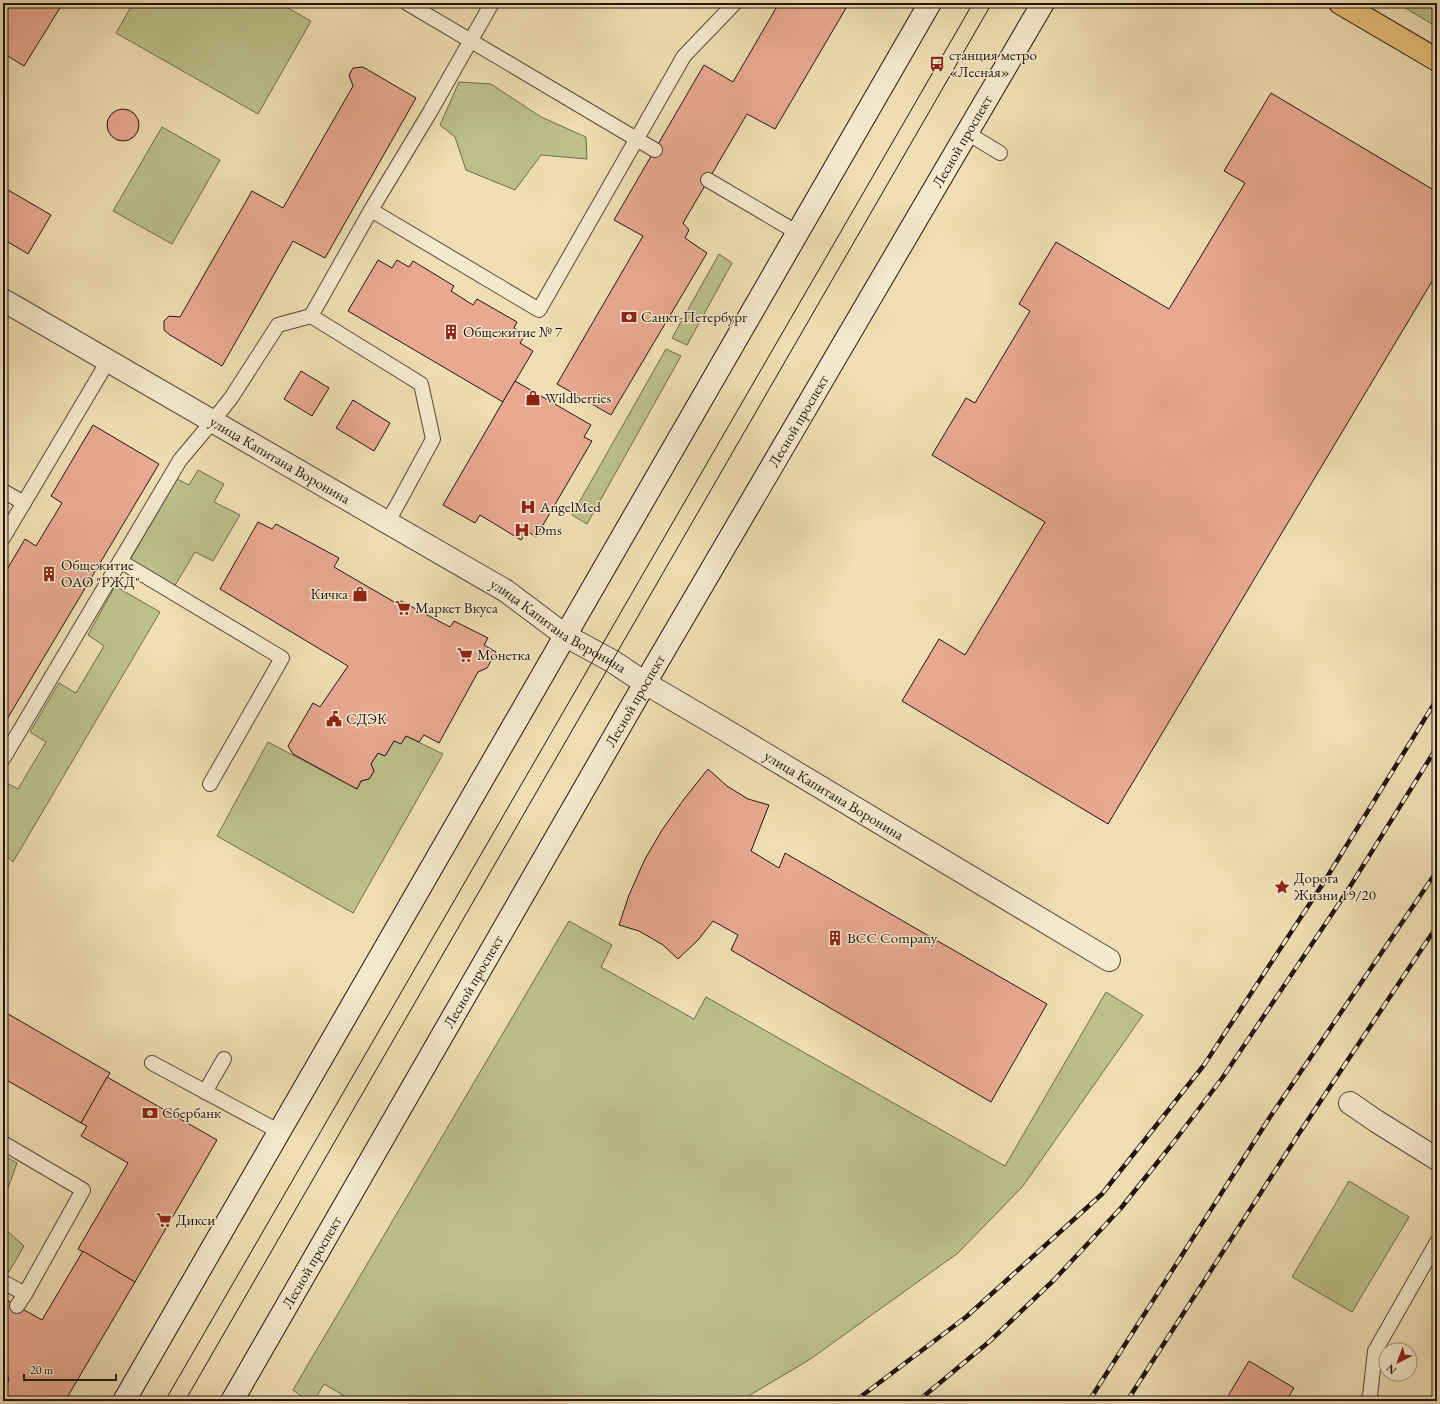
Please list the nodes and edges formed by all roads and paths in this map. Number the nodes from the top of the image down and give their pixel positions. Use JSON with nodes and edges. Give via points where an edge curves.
{"nodes":[{"id":1,"x":407,"y":3,"type":"edge"},
{"id":2,"x":492,"y":3,"type":"edge"},
{"id":3,"x":735,"y":3,"type":"edge"},
{"id":4,"x":930,"y":3,"type":"edge"},
{"id":5,"x":1043,"y":3,"type":"edge"},
{"id":6,"x":1340,"y":3,"type":"edge"},
{"id":7,"x":471,"y":40,"type":"junction"},
{"id":8,"x":1437,"y":60,"type":"edge"},
{"id":9,"x":967,"y":133,"type":"junction"},
{"id":10,"x":636,"y":140,"type":"junction"},
{"id":11,"x":655,"y":150,"type":"dead end"},
{"id":12,"x":1000,"y":153,"type":"dead end"},
{"id":13,"x":708,"y":180,"type":"dead end"},
{"id":14,"x":371,"y":210,"type":"junction"},
{"id":15,"x":798,"y":233,"type":"junction"},
{"id":16,"x":3,"y":300,"type":"edge"},
{"id":17,"x":311,"y":316,"type":"junction"},
{"id":18,"x":108,"y":361,"type":"junction"},
{"id":19,"x":212,"y":422,"type":"junction"},
{"id":20,"x":3,"y":490,"type":"edge"},
{"id":21,"x":24,"y":503,"type":"junction"},
{"id":22,"x":387,"y":523,"type":"junction"},
{"id":23,"x":3,"y":538,"type":"edge"},
{"id":24,"x":120,"y":561,"type":"junction"},
{"id":25,"x":566,"y":636,"type":"junction"},
{"id":26,"x":644,"y":683,"type":"junction"},
{"id":27,"x":3,"y":759,"type":"edge"},
{"id":28,"x":210,"y":784,"type":"dead end"},
{"id":29,"x":1109,"y":960,"type":"dead end"},
{"id":30,"x":224,"y":1059,"type":"dead end"},
{"id":31,"x":152,"y":1063,"type":"dead end"},
{"id":32,"x":205,"y":1092,"type":"junction"},
{"id":33,"x":1350,"y":1103,"type":"dead end"},
{"id":34,"x":280,"y":1132,"type":"junction"},
{"id":35,"x":3,"y":1143,"type":"edge"},
{"id":36,"x":1437,"y":1158,"type":"edge"},
{"id":37,"x":1437,"y":1242,"type":"edge"},
{"id":38,"x":3,"y":1282,"type":"edge"},
{"id":39,"x":124,"y":1401,"type":"edge"},
{"id":40,"x":232,"y":1401,"type":"edge"},
{"id":41,"x":1367,"y":1401,"type":"edge"}],
"edges":[{"from":1,"to":7,"type":"lane"},
{"from":2,"to":7,"type":"lane"},
{"from":3,"to":10,"type":"lane","via":[[684,56]]},
{"from":4,"to":15,"type":"main road"},
{"from":5,"to":9,"type":"main road","name":"Лесной проспект"},
{"from":6,"to":8,"type":"main road"},
{"from":7,"to":10,"type":"lane"},
{"from":7,"to":14,"type":"lane"},
{"from":9,"to":12,"type":"lane"},
{"from":9,"to":26,"type":"main road","name":"Лесной проспект"},
{"from":10,"to":11,"type":"lane"},
{"from":10,"to":14,"type":"lane","via":[[540,310]]},
{"from":13,"to":15,"type":"lane"},
{"from":14,"to":17,"type":"lane"},
{"from":15,"to":25,"type":"main road"},
{"from":16,"to":18,"type":"main road","name":"улица Капитана Воронина"},
{"from":17,"to":19,"type":"lane","via":[[278,325],[231,398]]},
{"from":17,"to":22,"type":"lane","via":[[421,384],[433,439]]},
{"from":18,"to":19,"type":"main road","name":"улица Капитана Воронина"},
{"from":18,"to":21,"type":"lane"},
{"from":19,"to":22,"type":"main road","name":"улица Капитана Воронина"},
{"from":19,"to":24,"type":"lane","via":[[180,460]]},
{"from":20,"to":21,"type":"lane"},
{"from":21,"to":23,"type":"lane"},
{"from":22,"to":25,"type":"main road","name":"улица Капитана Воронина","via":[[506,591]]},
{"from":24,"to":27,"type":"lane"},
{"from":24,"to":28,"type":"lane","via":[[282,658]]},
{"from":25,"to":26,"type":"main road","name":"улица Капитана Воронина"},
{"from":25,"to":34,"type":"main road"},
{"from":26,"to":29,"type":"main road","name":"улица Капитана Воронина"},
{"from":26,"to":40,"type":"main road","name":"Лесной проспект"},
{"from":30,"to":32,"type":"lane"},
{"from":31,"to":32,"type":"lane"},
{"from":32,"to":34,"type":"lane"},
{"from":33,"to":36,"type":"main road","via":[[1376,1122]]},
{"from":34,"to":39,"type":"main road"},
{"from":35,"to":38,"type":"lane","via":[[83,1190],[21,1300]]},
{"from":37,"to":41,"type":"lane","via":[[1375,1351],[1370,1396]]}]}
